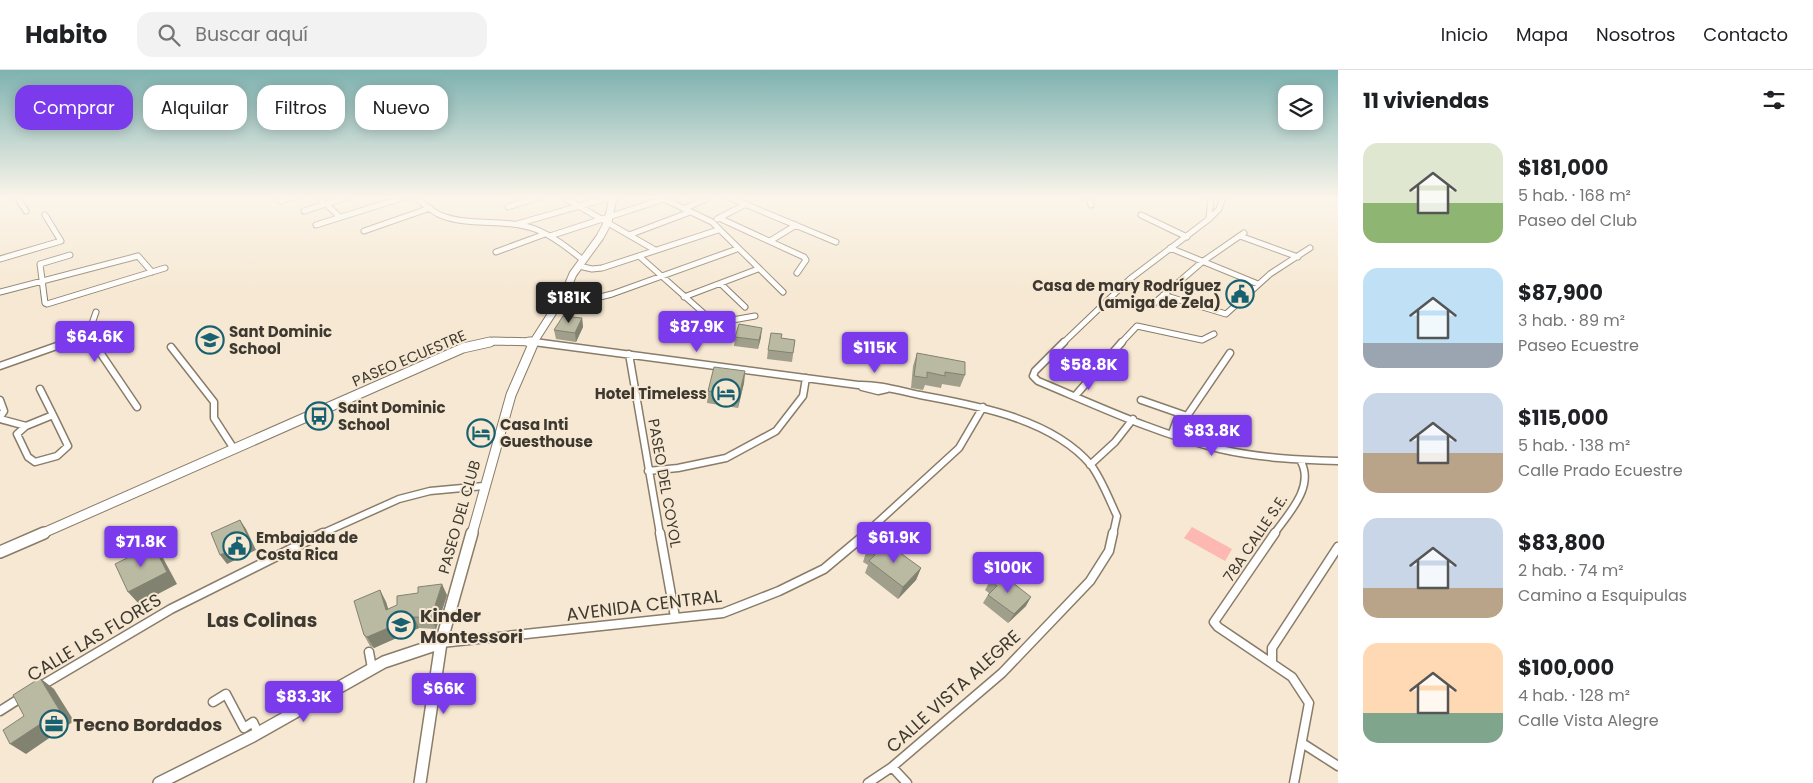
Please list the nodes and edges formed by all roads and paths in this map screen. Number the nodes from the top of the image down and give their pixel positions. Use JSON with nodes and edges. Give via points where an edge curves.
{"nodes":[{"id":1,"x":56,"y":230,"type":"edge"},
{"id":2,"x":533,"y":230,"type":"edge"},
{"id":3,"x":565,"y":230,"type":"edge"},
{"id":4,"x":603,"y":230,"type":"edge"},
{"id":5,"x":622,"y":230,"type":"edge"},
{"id":6,"x":641,"y":230,"type":"edge"},
{"id":7,"x":718,"y":230,"type":"joint"},
{"id":8,"x":746,"y":230,"type":"edge"},
{"id":9,"x":787,"y":230,"type":"edge"},
{"id":10,"x":808,"y":230,"type":"edge"},
{"id":11,"x":1173,"y":230,"type":"edge"},
{"id":12,"x":1196,"y":230,"type":"edge"},
{"id":13,"x":548,"y":235,"type":"junction"},
{"id":14,"x":628,"y":235,"type":"junction"},
{"id":15,"x":1187,"y":237,"type":"junction"},
{"id":16,"x":770,"y":241,"type":"junction"},
{"id":17,"x":836,"y":242,"type":"dead end"},
{"id":18,"x":1310,"y":248,"type":"dead end"},
{"id":19,"x":140,"y":249,"type":"dead end"},
{"id":20,"x":737,"y":249,"type":"junction"},
{"id":21,"x":1168,"y":249,"type":"junction"},
{"id":22,"x":655,"y":250,"type":"junction"},
{"id":23,"x":496,"y":252,"type":"dead end"},
{"id":24,"x":70,"y":255,"type":"dead end"},
{"id":25,"x":138,"y":256,"type":"junction"},
{"id":26,"x":639,"y":256,"type":"junction"},
{"id":27,"x":1,"y":257,"type":"edge"},
{"id":28,"x":1298,"y":257,"type":"junction"},
{"id":29,"x":1202,"y":262,"type":"junction"},
{"id":30,"x":581,"y":263,"type":"junction"},
{"id":31,"x":165,"y":268,"type":"dead end"},
{"id":32,"x":758,"y":269,"type":"junction"},
{"id":33,"x":152,"y":272,"type":"junction"},
{"id":34,"x":797,"y":273,"type":"dead end"},
{"id":35,"x":661,"y":278,"type":"junction"},
{"id":36,"x":42,"y":283,"type":"junction"},
{"id":37,"x":721,"y":284,"type":"junction"},
{"id":38,"x":1258,"y":284,"type":"junction"},
{"id":39,"x":0,"y":292,"type":"edge"},
{"id":40,"x":783,"y":292,"type":"dead end"},
{"id":41,"x":565,"y":294,"type":"junction"},
{"id":42,"x":1163,"y":295,"type":"junction"},
{"id":43,"x":684,"y":298,"type":"junction"},
{"id":44,"x":1151,"y":306,"type":"dead end"},
{"id":45,"x":745,"y":307,"type":"dead end"},
{"id":46,"x":96,"y":312,"type":"dead end"},
{"id":47,"x":755,"y":316,"type":"dead end"},
{"id":48,"x":1214,"y":334,"type":"dead end"},
{"id":49,"x":88,"y":335,"type":"junction"},
{"id":50,"x":534,"y":342,"type":"junction"},
{"id":51,"x":171,"y":347,"type":"dead end"},
{"id":52,"x":1230,"y":353,"type":"dead end"},
{"id":53,"x":629,"y":354,"type":"junction"},
{"id":54,"x":0,"y":366,"type":"edge"},
{"id":55,"x":806,"y":378,"type":"junction"},
{"id":56,"x":40,"y":389,"type":"dead end"},
{"id":57,"x":1075,"y":396,"type":"junction"},
{"id":58,"x":0,"y":400,"type":"edge"},
{"id":59,"x":1141,"y":400,"type":"dead end"},
{"id":60,"x":137,"y":407,"type":"dead end"},
{"id":61,"x":983,"y":408,"type":"junction"},
{"id":62,"x":53,"y":415,"type":"junction"},
{"id":63,"x":1179,"y":415,"type":"junction"},
{"id":64,"x":0,"y":418,"type":"edge"},
{"id":65,"x":1133,"y":419,"type":"junction"},
{"id":66,"x":26,"y":426,"type":"junction"},
{"id":67,"x":1172,"y":433,"type":"junction"},
{"id":68,"x":234,"y":449,"type":"junction"},
{"id":69,"x":1300,"y":460,"type":"junction"},
{"id":70,"x":1338,"y":461,"type":"edge"},
{"id":71,"x":1090,"y":465,"type":"junction"},
{"id":72,"x":648,"y":471,"type":"junction"},
{"id":73,"x":484,"y":486,"type":"junction"},
{"id":74,"x":1338,"y":547,"type":"edge"},
{"id":75,"x":0,"y":552,"type":"edge"},
{"id":76,"x":675,"y":617,"type":"junction"},
{"id":77,"x":441,"y":643,"type":"junction"},
{"id":78,"x":369,"y":652,"type":"dead end"},
{"id":79,"x":1272,"y":662,"type":"junction"},
{"id":80,"x":372,"y":668,"type":"junction"},
{"id":81,"x":213,"y":702,"type":"dead end"},
{"id":82,"x":0,"y":711,"type":"edge"},
{"id":83,"x":258,"y":733,"type":"junction"},
{"id":84,"x":1302,"y":743,"type":"junction"},
{"id":85,"x":1338,"y":766,"type":"edge"},
{"id":86,"x":892,"y":767,"type":"junction"},
{"id":87,"x":159,"y":783,"type":"edge"},
{"id":88,"x":420,"y":783,"type":"edge"},
{"id":89,"x":868,"y":783,"type":"edge"},
{"id":90,"x":907,"y":783,"type":"edge"},
{"id":91,"x":1294,"y":783,"type":"edge"}],
"edges":[{"from":1,"to":27,"type":"street","via":[[58,243]]},
{"from":2,"to":13,"type":"street"},
{"from":3,"to":13,"type":"street"},
{"from":4,"to":30,"type":"street","name":"PASEO DEL CLUB"},
{"from":5,"to":14,"type":"street"},
{"from":6,"to":14,"type":"street"},
{"from":7,"to":20,"type":"street"},
{"from":7,"to":22,"type":"street"},
{"from":8,"to":16,"type":"street"},
{"from":9,"to":16,"type":"street"},
{"from":10,"to":17,"type":"street"},
{"from":11,"to":15,"type":"street"},
{"from":12,"to":15,"type":"street"},
{"from":13,"to":23,"type":"street"},
{"from":13,"to":30,"type":"street"},
{"from":14,"to":22,"type":"street"},
{"from":15,"to":21,"type":"street"},
{"from":16,"to":34,"type":"street","via":[[804,257],[806,260]]},
{"from":18,"to":28,"type":"street"},
{"from":19,"to":25,"type":"street"},
{"from":20,"to":32,"type":"street"},
{"from":20,"to":35,"type":"street"},
{"from":21,"to":29,"type":"street"},
{"from":21,"to":57,"type":"street","via":[[1104,301],[1035,371],[1033,376],[1038,381]]},
{"from":22,"to":26,"type":"street"},
{"from":24,"to":36,"type":"street","via":[[41,263]]},
{"from":25,"to":33,"type":"street"},
{"from":25,"to":36,"type":"street"},
{"from":26,"to":30,"type":"street","via":[[602,268],[592,269]]},
{"from":26,"to":35,"type":"street"},
{"from":28,"to":29,"type":"street","via":[[1242,235]]},
{"from":28,"to":38,"type":"street"},
{"from":29,"to":38,"type":"street"},
{"from":29,"to":42,"type":"street"},
{"from":30,"to":41,"type":"street","name":"PASEO DEL CLUB"},
{"from":31,"to":33,"type":"street"},
{"from":32,"to":37,"type":"street"},
{"from":32,"to":40,"type":"street"},
{"from":33,"to":36,"type":"street","via":[[53,304],[45,303]]},
{"from":35,"to":41,"type":"street","via":[[596,298]]},
{"from":35,"to":43,"type":"street"},
{"from":36,"to":39,"type":"street"},
{"from":37,"to":43,"type":"street"},
{"from":37,"to":45,"type":"street"},
{"from":38,"to":42,"type":"street","via":[[1225,314]]},
{"from":41,"to":50,"type":"street","name":"PASEO DEL CLUB"},
{"from":42,"to":44,"type":"street"},
{"from":43,"to":47,"type":"street","via":[[717,320]]},
{"from":46,"to":49,"type":"street"},
{"from":48,"to":57,"type":"street","via":[[1202,340],[1137,326]]},
{"from":49,"to":54,"type":"street"},
{"from":49,"to":60,"type":"street"},
{"from":50,"to":53,"type":"street","name":"PASEO ECUESTRE"},
{"from":50,"to":68,"type":"street","name":"PASEO ECUESTRE","via":[[494,341],[463,348]]},
{"from":50,"to":73,"type":"street","name":"PASEO DEL CLUB","via":[[511,395]]},
{"from":51,"to":68,"type":"street","via":[[214,402],[214,418]]},
{"from":52,"to":63,"type":"street","via":[[1189,415]]},
{"from":53,"to":55,"type":"street","name":"PASEO ECUESTRE"},
{"from":53,"to":72,"type":"street","name":"PASEO DEL COYOL"},
{"from":55,"to":61,"type":"street","name":"PASEO ECUESTRE","via":[[858,385],[871,390],[887,389]]},
{"from":55,"to":72,"type":"street","via":[[803,396],[776,431],[726,458]]},
{"from":56,"to":62,"type":"street"},
{"from":57,"to":65,"type":"street"},
{"from":58,"to":64,"type":"street","via":[[4,411]]},
{"from":59,"to":63,"type":"street"},
{"from":61,"to":71,"type":"street","name":"CALLE VISTA ALEGRE","via":[[1046,430]]},
{"from":61,"to":76,"type":"street","name":"AVENIDA CENTRAL","via":[[959,448],[824,569],[779,591],[723,612]]},
{"from":62,"to":66,"type":"street"},
{"from":62,"to":66,"type":"street","via":[[68,446],[64,452],[48,460],[35,462],[28,457],[17,434]]},
{"from":63,"to":67,"type":"street"},
{"from":64,"to":66,"type":"street"},
{"from":65,"to":67,"type":"street"},
{"from":65,"to":71,"type":"street","via":[[1115,442]]},
{"from":67,"to":69,"type":"street","via":[[1219,448]]},
{"from":68,"to":75,"type":"street","name":"PASEO ECUESTRE"},
{"from":69,"to":70,"type":"street"},
{"from":69,"to":79,"type":"street","name":"78A CALLE S.E.","via":[[1306,481],[1300,496],[1214,622]]},
{"from":71,"to":86,"type":"street","name":"CALLE VISTA ALEGRE","via":[[1117,516],[1109,551],[1094,574],[1002,673]]},
{"from":72,"to":76,"type":"street","name":"PASEO DEL COYOL"},
{"from":73,"to":77,"type":"street","name":"PASEO DEL CLUB"},
{"from":73,"to":82,"type":"street","name":"CALLE LAS FLORES","via":[[412,495],[376,508],[189,599],[104,646]]},
{"from":74,"to":79,"type":"street","via":[[1272,648]]},
{"from":76,"to":77,"type":"street","name":"AVENIDA CENTRAL"},
{"from":77,"to":80,"type":"street"},
{"from":77,"to":88,"type":"street","name":"PASEO DEL CLUB"},
{"from":78,"to":80,"type":"street"},
{"from":79,"to":84,"type":"street","via":[[1292,677],[1308,703]]},
{"from":80,"to":83,"type":"street"},
{"from":81,"to":83,"type":"street","via":[[226,694],[244,728],[253,722]]},
{"from":83,"to":87,"type":"street"},
{"from":84,"to":85,"type":"street"},
{"from":84,"to":91,"type":"street"},
{"from":86,"to":89,"type":"street","name":"CALLE VISTA ALEGRE"},
{"from":86,"to":90,"type":"street"}]}
